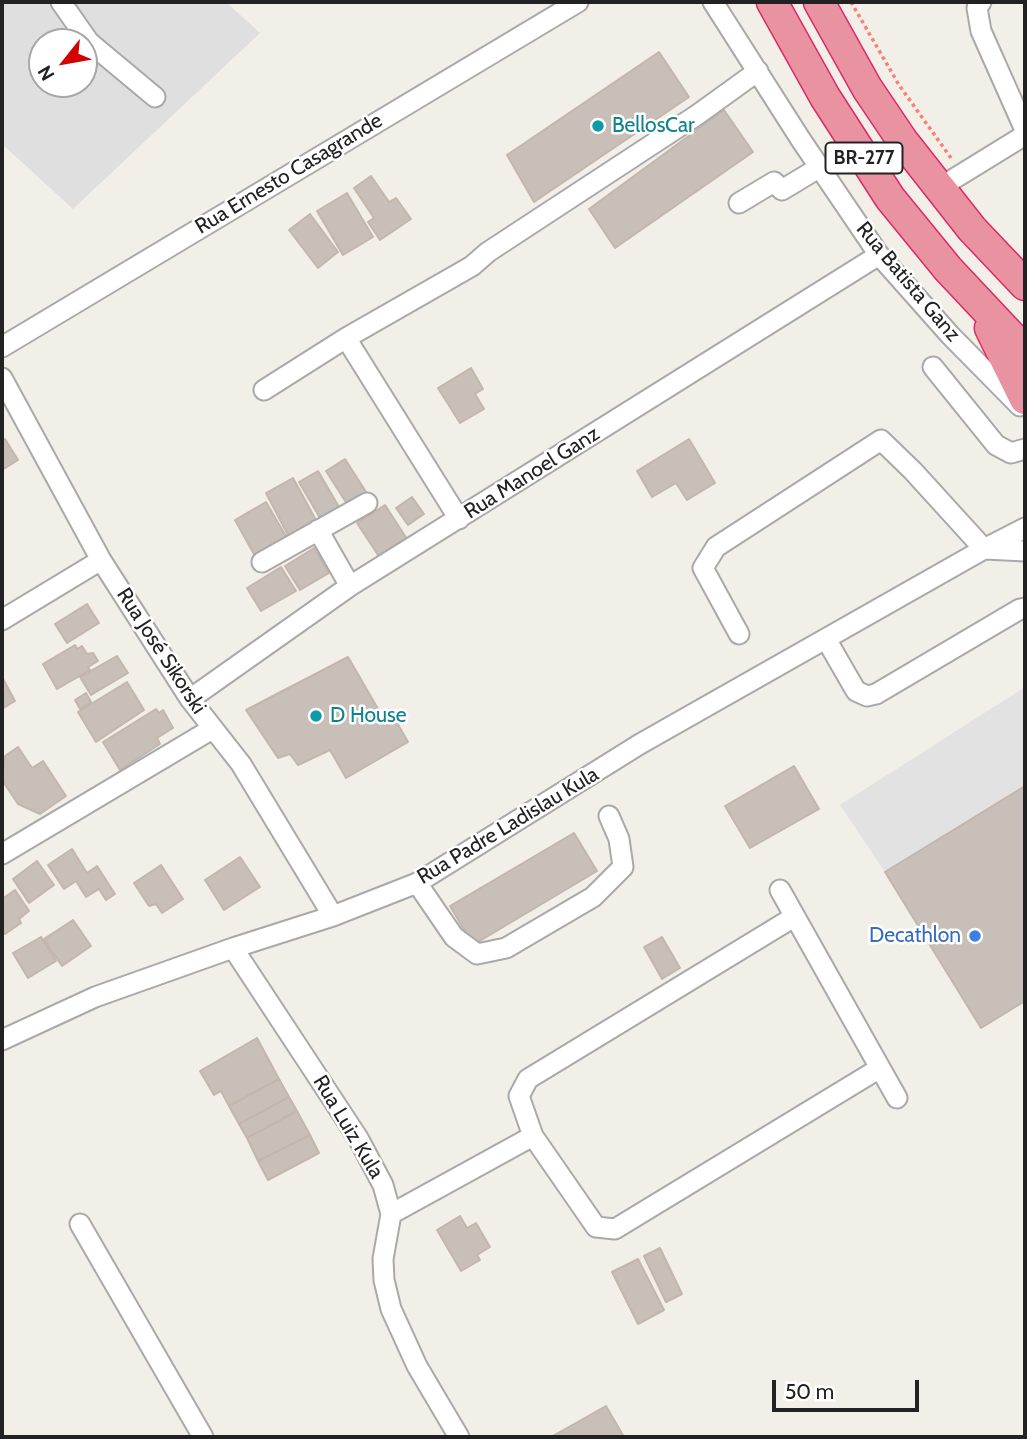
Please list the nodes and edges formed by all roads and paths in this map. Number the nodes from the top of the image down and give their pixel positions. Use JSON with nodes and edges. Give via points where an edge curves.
{"nodes":[{"id":1,"x":61,"y":2,"type":"edge"},
{"id":2,"x":578,"y":2,"type":"edge"},
{"id":3,"x":713,"y":2,"type":"edge"},
{"id":4,"x":772,"y":2,"type":"edge"},
{"id":5,"x":819,"y":2,"type":"edge"},
{"id":6,"x":851,"y":2,"type":"edge"},
{"id":7,"x":981,"y":2,"type":"edge"},
{"id":8,"x":758,"y":71,"type":"junction"},
{"id":9,"x":155,"y":97,"type":"dead end"},
{"id":10,"x":1025,"y":132,"type":"edge"},
{"id":11,"x":820,"y":167,"type":"junction"},
{"id":12,"x":964,"y":172,"type":"junction"},
{"id":13,"x":939,"y":188,"type":"junction"},
{"id":14,"x":739,"y":203,"type":"dead end"},
{"id":15,"x":880,"y":255,"type":"junction"},
{"id":16,"x":1025,"y":285,"type":"edge"},
{"id":17,"x":975,"y":300,"type":"junction"},
{"id":18,"x":346,"y":338,"type":"junction"},
{"id":19,"x":2,"y":347,"type":"edge"},
{"id":20,"x":1025,"y":351,"type":"edge"},
{"id":21,"x":933,"y":367,"type":"dead end"},
{"id":22,"x":2,"y":378,"type":"edge"},
{"id":23,"x":264,"y":390,"type":"dead end"},
{"id":24,"x":1025,"y":399,"type":"edge"},
{"id":25,"x":1025,"y":411,"type":"edge"},
{"id":26,"x":1025,"y":449,"type":"edge"},
{"id":27,"x":367,"y":503,"type":"dead end"},
{"id":28,"x":459,"y":519,"type":"junction"},
{"id":29,"x":1025,"y":528,"type":"edge"},
{"id":30,"x":318,"y":530,"type":"junction"},
{"id":31,"x":984,"y":549,"type":"junction"},
{"id":32,"x":1025,"y":551,"type":"edge"},
{"id":33,"x":101,"y":560,"type":"junction"},
{"id":34,"x":262,"y":562,"type":"dead end"},
{"id":35,"x":350,"y":586,"type":"junction"},
{"id":36,"x":1025,"y":608,"type":"edge"},
{"id":37,"x":2,"y":620,"type":"edge"},
{"id":38,"x":739,"y":634,"type":"dead end"},
{"id":39,"x":827,"y":639,"type":"junction"},
{"id":40,"x":190,"y":699,"type":"junction"},
{"id":41,"x":212,"y":729,"type":"junction"},
{"id":42,"x":609,"y":816,"type":"dead end"},
{"id":43,"x":2,"y":854,"type":"edge"},
{"id":44,"x":417,"y":883,"type":"junction"},
{"id":45,"x":780,"y":890,"type":"dead end"},
{"id":46,"x":333,"y":916,"type":"junction"},
{"id":47,"x":794,"y":917,"type":"junction"},
{"id":48,"x":233,"y":948,"type":"junction"},
{"id":49,"x":2,"y":1040,"type":"edge"},
{"id":50,"x":880,"y":1068,"type":"junction"},
{"id":51,"x":897,"y":1098,"type":"dead end"},
{"id":52,"x":533,"y":1136,"type":"junction"},
{"id":53,"x":391,"y":1214,"type":"junction"},
{"id":54,"x":80,"y":1224,"type":"dead end"},
{"id":55,"x":203,"y":1437,"type":"edge"},
{"id":56,"x":459,"y":1437,"type":"edge"}],
"edges":[{"from":1,"to":9,"type":"street","via":[[89,42]]},
{"from":2,"to":19,"type":"street","name":"Rua Ernesto Casagrande"},
{"from":3,"to":8,"type":"street","name":"Rua Batista Ganz"},
{"from":4,"to":17,"type":"highway","number":"BR-277","via":[[890,198]]},
{"from":5,"to":13,"type":"highway","number":"BR-277","via":[[867,88]]},
{"from":6,"to":12,"type":"path","via":[[899,85]]},
{"from":7,"to":10,"type":"street","via":[[976,8],[981,31]]},
{"from":8,"to":11,"type":"street","name":"Rua Batista Ganz"},
{"from":8,"to":18,"type":"street","via":[[472,266]]},
{"from":10,"to":12,"type":"street"},
{"from":11,"to":14,"type":"street","via":[[782,190],[774,182]]},
{"from":11,"to":15,"type":"street","name":"Rua Batista Ganz"},
{"from":12,"to":13,"type":"street"},
{"from":13,"to":16,"type":"highway","number":"BR-277"},
{"from":15,"to":25,"type":"street","name":"Rua Batista Ganz"},
{"from":15,"to":28,"type":"street","name":"Rua Manoel Ganz"},
{"from":17,"to":20,"type":"highway","number":"BR-277"},
{"from":17,"to":24,"type":"highway"},
{"from":18,"to":23,"type":"street"},
{"from":18,"to":28,"type":"street"},
{"from":21,"to":26,"type":"street","via":[[996,445],[1011,453]]},
{"from":22,"to":33,"type":"street","name":"Rua José Sikorski"},
{"from":27,"to":30,"type":"street"},
{"from":28,"to":35,"type":"street","name":"Rua Manoel Ganz"},
{"from":29,"to":31,"type":"street","name":"Rua Padre Ladislau Kula"},
{"from":30,"to":34,"type":"street"},
{"from":30,"to":35,"type":"street"},
{"from":31,"to":32,"type":"street"},
{"from":31,"to":38,"type":"street","via":[[881,440],[716,547],[703,568]]},
{"from":31,"to":39,"type":"street","name":"Rua Padre Ladislau Kula"},
{"from":33,"to":37,"type":"street"},
{"from":33,"to":40,"type":"street","name":"Rua José Sikorski"},
{"from":35,"to":40,"type":"street","name":"Rua Manoel Ganz"},
{"from":36,"to":39,"type":"street","via":[[867,696],[856,691]]},
{"from":39,"to":44,"type":"street","name":"Rua Padre Ladislau Kula","via":[[640,744]]},
{"from":40,"to":41,"type":"street","name":"Rua José Sikorski"},
{"from":41,"to":43,"type":"street"},
{"from":41,"to":46,"type":"street","name":"Rua José Sikorski","via":[[241,764]]},
{"from":42,"to":44,"type":"street","via":[[619,839],[623,867],[593,897],[506,948],[477,954],[454,937]]},
{"from":44,"to":46,"type":"street","name":"Rua Padre Ladislau Kula"},
{"from":45,"to":47,"type":"street"},
{"from":46,"to":48,"type":"street","name":"Rua Padre Ladislau Kula"},
{"from":47,"to":50,"type":"street"},
{"from":47,"to":52,"type":"street","via":[[528,1079],[519,1096]]},
{"from":48,"to":49,"type":"street","name":"Rua Padre Ladislau Kula","via":[[95,997]]},
{"from":48,"to":53,"type":"street","name":"Rua Luiz Kula","via":[[358,1138],[383,1185]]},
{"from":50,"to":51,"type":"street"},
{"from":50,"to":52,"type":"street","via":[[615,1229],[596,1227]]},
{"from":52,"to":53,"type":"street"},
{"from":53,"to":56,"type":"street","name":"Rua Luiz Kula","via":[[383,1259],[391,1309],[417,1366]]},
{"from":54,"to":55,"type":"street"}]}
